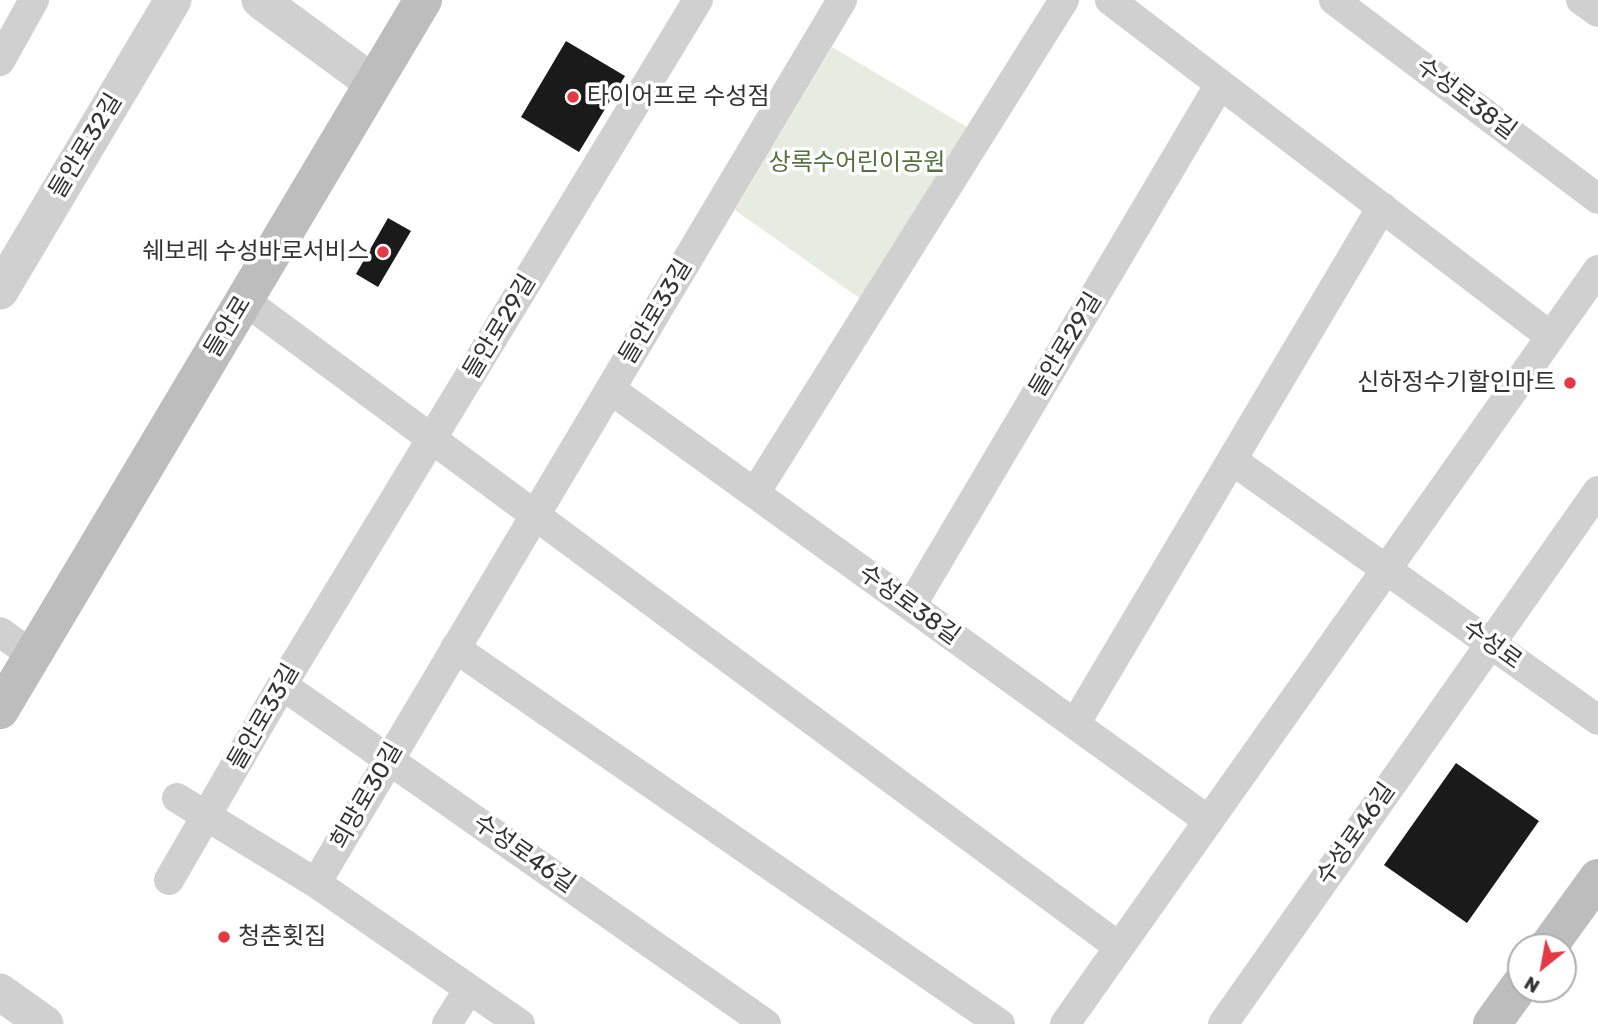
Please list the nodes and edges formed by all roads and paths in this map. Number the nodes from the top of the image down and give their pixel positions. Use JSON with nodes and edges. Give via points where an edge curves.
{"nodes":[{"id":1,"x":34,"y":0,"type":"edge"},
{"id":2,"x":173,"y":0,"type":"edge"},
{"id":3,"x":260,"y":0,"type":"edge"},
{"id":4,"x":423,"y":0,"type":"edge"},
{"id":5,"x":698,"y":0,"type":"edge"},
{"id":6,"x":842,"y":0,"type":"edge"},
{"id":7,"x":1064,"y":0,"type":"edge"},
{"id":8,"x":1110,"y":0,"type":"edge"},
{"id":9,"x":1334,"y":0,"type":"edge"},
{"id":10,"x":1581,"y":0,"type":"edge"},
{"id":11,"x":1598,"y":12,"type":"edge"},
{"id":12,"x":0,"y":61,"type":"edge"},
{"id":13,"x":373,"y":83,"type":"junction"},
{"id":14,"x":1220,"y":84,"type":"junction"},
{"id":15,"x":1598,"y":199,"type":"edge"},
{"id":16,"x":1382,"y":208,"type":"junction"},
{"id":17,"x":1598,"y":271,"type":"edge"},
{"id":18,"x":0,"y":291,"type":"edge"},
{"id":19,"x":244,"y":300,"type":"junction"},
{"id":20,"x":1550,"y":336,"type":"junction"},
{"id":21,"x":610,"y":388,"type":"junction"},
{"id":22,"x":432,"y":439,"type":"junction"},
{"id":23,"x":1232,"y":460,"type":"junction"},
{"id":24,"x":1598,"y":491,"type":"edge"},
{"id":25,"x":755,"y":493,"type":"junction"},
{"id":26,"x":535,"y":514,"type":"junction"},
{"id":27,"x":1387,"y":567,"type":"junction"},
{"id":28,"x":911,"y":606,"type":"junction"},
{"id":29,"x":0,"y":632,"type":"edge"},
{"id":30,"x":1490,"y":644,"type":"junction"},
{"id":31,"x":455,"y":648,"type":"junction"},
{"id":32,"x":32,"y":654,"type":"junction"},
{"id":33,"x":282,"y":685,"type":"junction"},
{"id":34,"x":0,"y":710,"type":"edge"},
{"id":35,"x":1598,"y":720,"type":"edge"},
{"id":36,"x":1075,"y":724,"type":"junction"},
{"id":37,"x":388,"y":759,"type":"junction"},
{"id":38,"x":177,"y":798,"type":"dead end"},
{"id":39,"x":207,"y":816,"type":"junction"},
{"id":40,"x":1209,"y":821,"type":"junction"},
{"id":41,"x":1598,"y":878,"type":"edge"},
{"id":42,"x":169,"y":880,"type":"dead end"},
{"id":43,"x":316,"y":883,"type":"junction"},
{"id":44,"x":1558,"y":933,"type":"edge"},
{"id":45,"x":1119,"y":947,"type":"junction"},
{"id":46,"x":469,"y":989,"type":"junction"},
{"id":47,"x":0,"y":992,"type":"edge"},
{"id":48,"x":1507,"y":1003,"type":"edge"},
{"id":49,"x":45,"y":1024,"type":"edge"},
{"id":50,"x":447,"y":1024,"type":"edge"},
{"id":51,"x":520,"y":1024,"type":"edge"},
{"id":52,"x":766,"y":1024,"type":"edge"},
{"id":53,"x":1000,"y":1024,"type":"edge"},
{"id":54,"x":1065,"y":1024,"type":"edge"},
{"id":55,"x":1223,"y":1024,"type":"edge"},
{"id":56,"x":1492,"y":1024,"type":"edge"}],
"edges":[{"from":1,"to":12,"type":"street"},
{"from":2,"to":18,"type":"street","name":"들안로32길"},
{"from":3,"to":13,"type":"street"},
{"from":4,"to":13,"type":"main road","name":"들안로"},
{"from":5,"to":22,"type":"street","name":"들안로29길"},
{"from":6,"to":21,"type":"street","name":"들안로33길"},
{"from":7,"to":25,"type":"street"},
{"from":8,"to":14,"type":"street"},
{"from":9,"to":15,"type":"street","name":"수성로38길"},
{"from":10,"to":11,"type":"street"},
{"from":13,"to":19,"type":"main road","name":"들안로"},
{"from":14,"to":16,"type":"street"},
{"from":14,"to":28,"type":"street","name":"들안로29길"},
{"from":16,"to":20,"type":"street"},
{"from":16,"to":23,"type":"street"},
{"from":17,"to":20,"type":"street"},
{"from":19,"to":22,"type":"street"},
{"from":19,"to":32,"type":"main road","name":"들안로"},
{"from":20,"to":27,"type":"street"},
{"from":21,"to":25,"type":"street","name":"수성로38길"},
{"from":21,"to":26,"type":"street","name":"들안로33길"},
{"from":22,"to":26,"type":"street"},
{"from":22,"to":33,"type":"street","name":"들안로33길"},
{"from":23,"to":27,"type":"street","name":"수성로"},
{"from":23,"to":36,"type":"street"},
{"from":24,"to":30,"type":"street"},
{"from":25,"to":28,"type":"street","name":"수성로38길"},
{"from":26,"to":31,"type":"street","name":"희망로30길"},
{"from":26,"to":45,"type":"street"},
{"from":27,"to":30,"type":"street","name":"수성로"},
{"from":27,"to":40,"type":"street"},
{"from":28,"to":36,"type":"street","name":"수성로38길"},
{"from":29,"to":32,"type":"street"},
{"from":30,"to":35,"type":"street","name":"수성로"},
{"from":30,"to":55,"type":"street","name":"수성로46길"},
{"from":31,"to":37,"type":"street","name":"희망로30길"},
{"from":31,"to":53,"type":"street"},
{"from":32,"to":34,"type":"main road","name":"들안로"},
{"from":33,"to":37,"type":"street","name":"수성로46길"},
{"from":33,"to":39,"type":"street","name":"들안로33길"},
{"from":36,"to":40,"type":"street","name":"수성로38길"},
{"from":37,"to":43,"type":"street","name":"희망로30길"},
{"from":37,"to":52,"type":"street","name":"수성로46길"},
{"from":38,"to":39,"type":"street"},
{"from":39,"to":42,"type":"street","name":"들안로33길"},
{"from":39,"to":43,"type":"street"},
{"from":40,"to":45,"type":"street"},
{"from":41,"to":44,"type":"main road"},
{"from":43,"to":46,"type":"street"},
{"from":45,"to":54,"type":"street"},
{"from":46,"to":50,"type":"street"},
{"from":46,"to":51,"type":"street"},
{"from":47,"to":49,"type":"street"},
{"from":48,"to":56,"type":"main road"}]}
